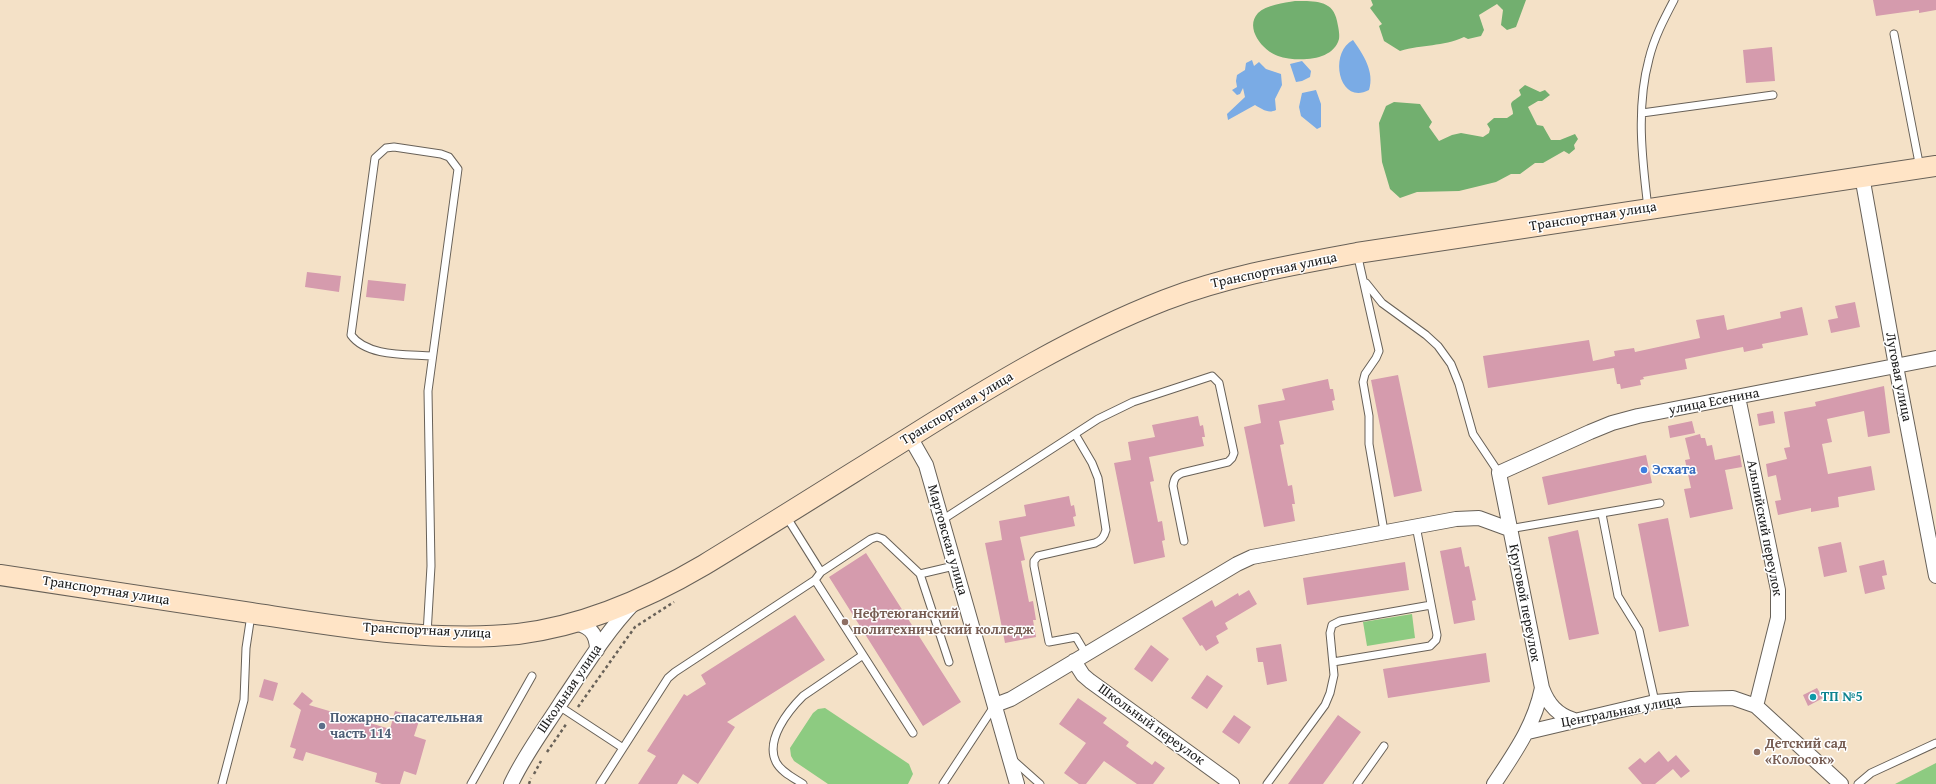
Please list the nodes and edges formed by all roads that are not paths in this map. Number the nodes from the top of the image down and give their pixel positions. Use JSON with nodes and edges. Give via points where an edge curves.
{"nodes":[{"id":1,"x":1674,"y":0,"type":"edge"},
{"id":2,"x":1894,"y":34,"type":"dead end"},
{"id":3,"x":1773,"y":95,"type":"dead end"},
{"id":4,"x":1642,"y":113,"type":"junction"},
{"id":5,"x":1928,"y":167,"type":"edge"},
{"id":6,"x":1862,"y":176,"type":"junction"},
{"id":7,"x":1648,"y":208,"type":"junction"},
{"id":8,"x":1357,"y":253,"type":"junction"},
{"id":9,"x":1363,"y":278,"type":"junction"},
{"id":10,"x":432,"y":356,"type":"junction"},
{"id":11,"x":1936,"y":358,"type":"edge"},
{"id":12,"x":1896,"y":366,"type":"junction"},
{"id":13,"x":1738,"y":397,"type":"junction"},
{"id":14,"x":1075,"y":434,"type":"junction"},
{"id":15,"x":910,"y":436,"type":"junction"},
{"id":16,"x":1500,"y":473,"type":"junction"},
{"id":17,"x":1660,"y":503,"type":"dead end"},
{"id":18,"x":1602,"y":514,"type":"junction"},
{"id":19,"x":785,"y":515,"type":"junction"},
{"id":20,"x":942,"y":520,"type":"junction"},
{"id":21,"x":1416,"y":526,"type":"junction"},
{"id":22,"x":1509,"y":529,"type":"junction"},
{"id":23,"x":1384,"y":531,"type":"junction"},
{"id":24,"x":1184,"y":541,"type":"dead end"},
{"id":25,"x":954,"y":566,"type":"junction"},
{"id":26,"x":821,"y":572,"type":"junction"},
{"id":27,"x":920,"y":574,"type":"junction"},
{"id":28,"x":0,"y":575,"type":"edge"},
{"id":29,"x":1936,"y":576,"type":"edge"},
{"id":30,"x":815,"y":580,"type":"junction"},
{"id":31,"x":638,"y":600,"type":"junction"},
{"id":32,"x":1431,"y":605,"type":"junction"},
{"id":33,"x":251,"y":613,"type":"junction"},
{"id":34,"x":570,"y":623,"type":"junction"},
{"id":35,"x":427,"y":634,"type":"junction"},
{"id":36,"x":596,"y":650,"type":"junction"},
{"id":37,"x":863,"y":655,"type":"junction"},
{"id":38,"x":1080,"y":657,"type":"junction"},
{"id":39,"x":949,"y":662,"type":"dead end"},
{"id":40,"x":1333,"y":662,"type":"junction"},
{"id":41,"x":532,"y":676,"type":"dead end"},
{"id":42,"x":1542,"y":688,"type":"junction"},
{"id":43,"x":1655,"y":702,"type":"junction"},
{"id":44,"x":994,"y":705,"type":"junction"},
{"id":45,"x":559,"y":706,"type":"junction"},
{"id":46,"x":1756,"y":706,"type":"junction"},
{"id":47,"x":1574,"y":720,"type":"junction"},
{"id":48,"x":1528,"y":732,"type":"junction"},
{"id":49,"x":913,"y":733,"type":"dead end"},
{"id":50,"x":1936,"y":743,"type":"edge"},
{"id":51,"x":1384,"y":746,"type":"dead end"},
{"id":52,"x":623,"y":748,"type":"junction"},
{"id":53,"x":1009,"y":755,"type":"junction"},
{"id":54,"x":222,"y":784,"type":"edge"},
{"id":55,"x":471,"y":784,"type":"edge"},
{"id":56,"x":511,"y":784,"type":"edge"},
{"id":57,"x":600,"y":784,"type":"edge"},
{"id":58,"x":803,"y":784,"type":"edge"},
{"id":59,"x":943,"y":784,"type":"edge"},
{"id":60,"x":1017,"y":784,"type":"edge"},
{"id":61,"x":1040,"y":784,"type":"edge"},
{"id":62,"x":1232,"y":784,"type":"edge"},
{"id":63,"x":1267,"y":784,"type":"edge"},
{"id":64,"x":1357,"y":784,"type":"edge"},
{"id":65,"x":1494,"y":784,"type":"edge"},
{"id":66,"x":1841,"y":784,"type":"edge"},
{"id":67,"x":1858,"y":784,"type":"edge"}],
"edges":[{"from":1,"to":4,"type":"lane","via":[[1649,59]]},
{"from":2,"to":5,"type":"lane"},
{"from":3,"to":4,"type":"lane"},
{"from":4,"to":7,"type":"lane","via":[[1641,154]]},
{"from":5,"to":6,"type":"street","name":"Транспортная улица"},
{"from":6,"to":7,"type":"street","name":"Транспортная улица"},
{"from":6,"to":12,"type":"street","name":"Луговая улица"},
{"from":7,"to":8,"type":"street","name":"Транспортная улица"},
{"from":8,"to":9,"type":"lane"},
{"from":8,"to":15,"type":"street","name":"Транспортная улица","via":[[1242,276],[1165,300],[1087,334]]},
{"from":9,"to":16,"type":"lane","via":[[1382,303],[1426,335],[1451,364],[1473,434]]},
{"from":9,"to":23,"type":"lane","via":[[1379,351],[1363,382],[1369,416],[1369,444]]},
{"from":10,"to":10,"type":"lane","via":[[458,169],[449,157],[441,154],[386,148],[375,158],[351,335],[360,345],[373,350]]},
{"from":10,"to":35,"type":"lane","via":[[428,391],[431,566]]},
{"from":11,"to":12,"type":"street","name":"улица Есенина"},
{"from":12,"to":13,"type":"street","name":"улица Есенина"},
{"from":12,"to":29,"type":"street","name":"Луговая улица"},
{"from":13,"to":16,"type":"street","name":"улица Есенина","via":[[1612,423]]},
{"from":13,"to":46,"type":"street","name":"Альпийский переулок","via":[[1778,590],[1778,618]]},
{"from":14,"to":20,"type":"lane"},
{"from":14,"to":24,"type":"lane","via":[[1133,402],[1206,376],[1216,379],[1220,383],[1234,453],[1228,462],[1182,473],[1174,479],[1173,486]]},
{"from":14,"to":38,"type":"lane","via":[[1098,478],[1106,530],[1101,541],[1038,556],[1034,566],[1049,642],[1076,637]]},
{"from":15,"to":19,"type":"street","name":"Транспортная улица"},
{"from":15,"to":20,"type":"street","name":"Мартовская улица","via":[[924,459]]},
{"from":16,"to":22,"type":"street","name":"Круговой переулок"},
{"from":17,"to":18,"type":"lane"},
{"from":18,"to":22,"type":"lane"},
{"from":18,"to":43,"type":"lane","via":[[1618,596],[1639,630]]},
{"from":19,"to":26,"type":"lane"},
{"from":19,"to":31,"type":"street","name":"Транспортная улица","via":[[704,566]]},
{"from":20,"to":25,"type":"street","name":"Мартовская улица"},
{"from":21,"to":22,"type":"street","via":[[1469,517]]},
{"from":21,"to":23,"type":"street"},
{"from":21,"to":32,"type":"lane"},
{"from":22,"to":42,"type":"street","name":"Круговой переулок"},
{"from":23,"to":38,"type":"street","via":[[1252,557]]},
{"from":25,"to":27,"type":"lane"},
{"from":25,"to":44,"type":"street","name":"Мартовская улица"},
{"from":26,"to":27,"type":"lane","via":[[877,537],[883,539]]},
{"from":26,"to":30,"type":"lane"},
{"from":27,"to":39,"type":"lane"},
{"from":28,"to":33,"type":"street","name":"Транспортная улица"},
{"from":30,"to":37,"type":"lane"},
{"from":30,"to":52,"type":"lane","via":[[668,678]]},
{"from":31,"to":34,"type":"street","name":"Транспортная улица"},
{"from":31,"to":36,"type":"street","name":"Школьная улица"},
{"from":32,"to":40,"type":"lane","via":[[1340,621],[1332,625],[1330,633]]},
{"from":32,"to":40,"type":"lane","via":[[1437,635],[1430,646]]},
{"from":33,"to":35,"type":"street","name":"Транспортная улица","via":[[374,635]]},
{"from":33,"to":54,"type":"lane","via":[[246,648],[244,700]]},
{"from":34,"to":35,"type":"street","name":"Транспортная улица","via":[[514,634]]},
{"from":34,"to":36,"type":"street","via":[[583,625],[590,630],[596,640]]},
{"from":36,"to":45,"type":"street","name":"Школьная улица"},
{"from":37,"to":49,"type":"lane"},
{"from":37,"to":58,"type":"lane","via":[[803,696],[778,730],[773,752],[776,763],[783,771]]},
{"from":38,"to":44,"type":"street","via":[[1011,699]]},
{"from":38,"to":62,"type":"street","name":"Школьный переулок","via":[[1083,675],[1090,681]]},
{"from":40,"to":63,"type":"lane","via":[[1333,685],[1325,705]]},
{"from":41,"to":55,"type":"lane"},
{"from":42,"to":47,"type":"street","via":[[1553,708]]},
{"from":42,"to":48,"type":"street","name":"Круговой переулок"},
{"from":43,"to":46,"type":"street","name":"Центральная улица","via":[[1733,698]]},
{"from":43,"to":47,"type":"street","name":"Центральная улица"},
{"from":44,"to":53,"type":"street","name":"Мартовская улица"},
{"from":44,"to":59,"type":"lane"},
{"from":45,"to":52,"type":"lane"},
{"from":45,"to":56,"type":"street","name":"Школьная улица"},
{"from":46,"to":66,"type":"street","name":"Центральная улица"},
{"from":47,"to":48,"type":"street","name":"Центральная улица"},
{"from":48,"to":65,"type":"street"},
{"from":50,"to":67,"type":"lane","via":[[1871,773]]},
{"from":51,"to":64,"type":"lane"},
{"from":52,"to":57,"type":"lane"},
{"from":53,"to":60,"type":"street","name":"Мартовская улица"},
{"from":53,"to":61,"type":"lane","via":[[1022,770]]}]}
